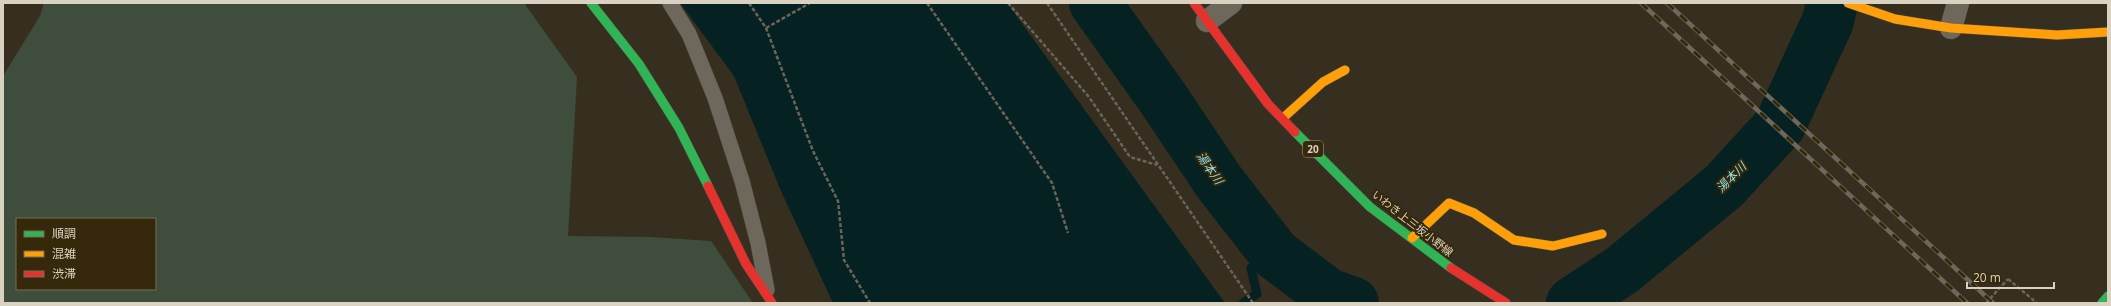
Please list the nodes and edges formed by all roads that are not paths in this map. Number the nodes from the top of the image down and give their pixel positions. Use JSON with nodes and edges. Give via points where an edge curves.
{"nodes":[{"id":1,"x":591,"y":3,"type":"edge"},
{"id":2,"x":670,"y":3,"type":"edge"},
{"id":3,"x":1194,"y":3,"type":"edge"},
{"id":4,"x":1232,"y":3,"type":"edge"},
{"id":5,"x":1848,"y":3,"type":"edge"},
{"id":6,"x":1958,"y":3,"type":"edge"},
{"id":7,"x":1207,"y":21,"type":"junction"},
{"id":8,"x":1951,"y":28,"type":"junction"},
{"id":9,"x":2108,"y":32,"type":"edge"},
{"id":10,"x":1345,"y":70,"type":"dead end"},
{"id":11,"x":1283,"y":118,"type":"junction"},
{"id":12,"x":1602,"y":234,"type":"dead end"},
{"id":13,"x":1412,"y":238,"type":"junction"},
{"id":14,"x":2108,"y":296,"type":"edge"},
{"id":15,"x":770,"y":300,"type":"edge"},
{"id":16,"x":1506,"y":303,"type":"edge"},
{"id":17,"x":2102,"y":303,"type":"edge"}],
"edges":[{"from":1,"to":15,"type":"street","via":[[639,64],[679,128],[746,264]]},
{"from":2,"to":15,"type":"lane","via":[[689,34],[715,98],[744,189]]},
{"from":3,"to":7,"type":"street","name":"いわき上三坂小野線","number":"20"},
{"from":4,"to":7,"type":"street"},
{"from":5,"to":8,"type":"street","via":[[1895,19]]},
{"from":6,"to":8,"type":"street"},
{"from":7,"to":11,"type":"street","name":"いわき上三坂小野線","number":"20","via":[[1268,104]]},
{"from":8,"to":9,"type":"street","via":[[2057,35]]},
{"from":10,"to":11,"type":"street","via":[[1323,82]]},
{"from":11,"to":13,"type":"street","name":"いわき上三坂小野線","number":"20","via":[[1370,207]]},
{"from":12,"to":13,"type":"street","via":[[1553,246],[1514,240],[1474,213],[1449,204]]},
{"from":13,"to":16,"type":"street","name":"いわき上三坂小野線","number":"20","via":[[1457,272]]},
{"from":14,"to":17,"type":"street"}]}
